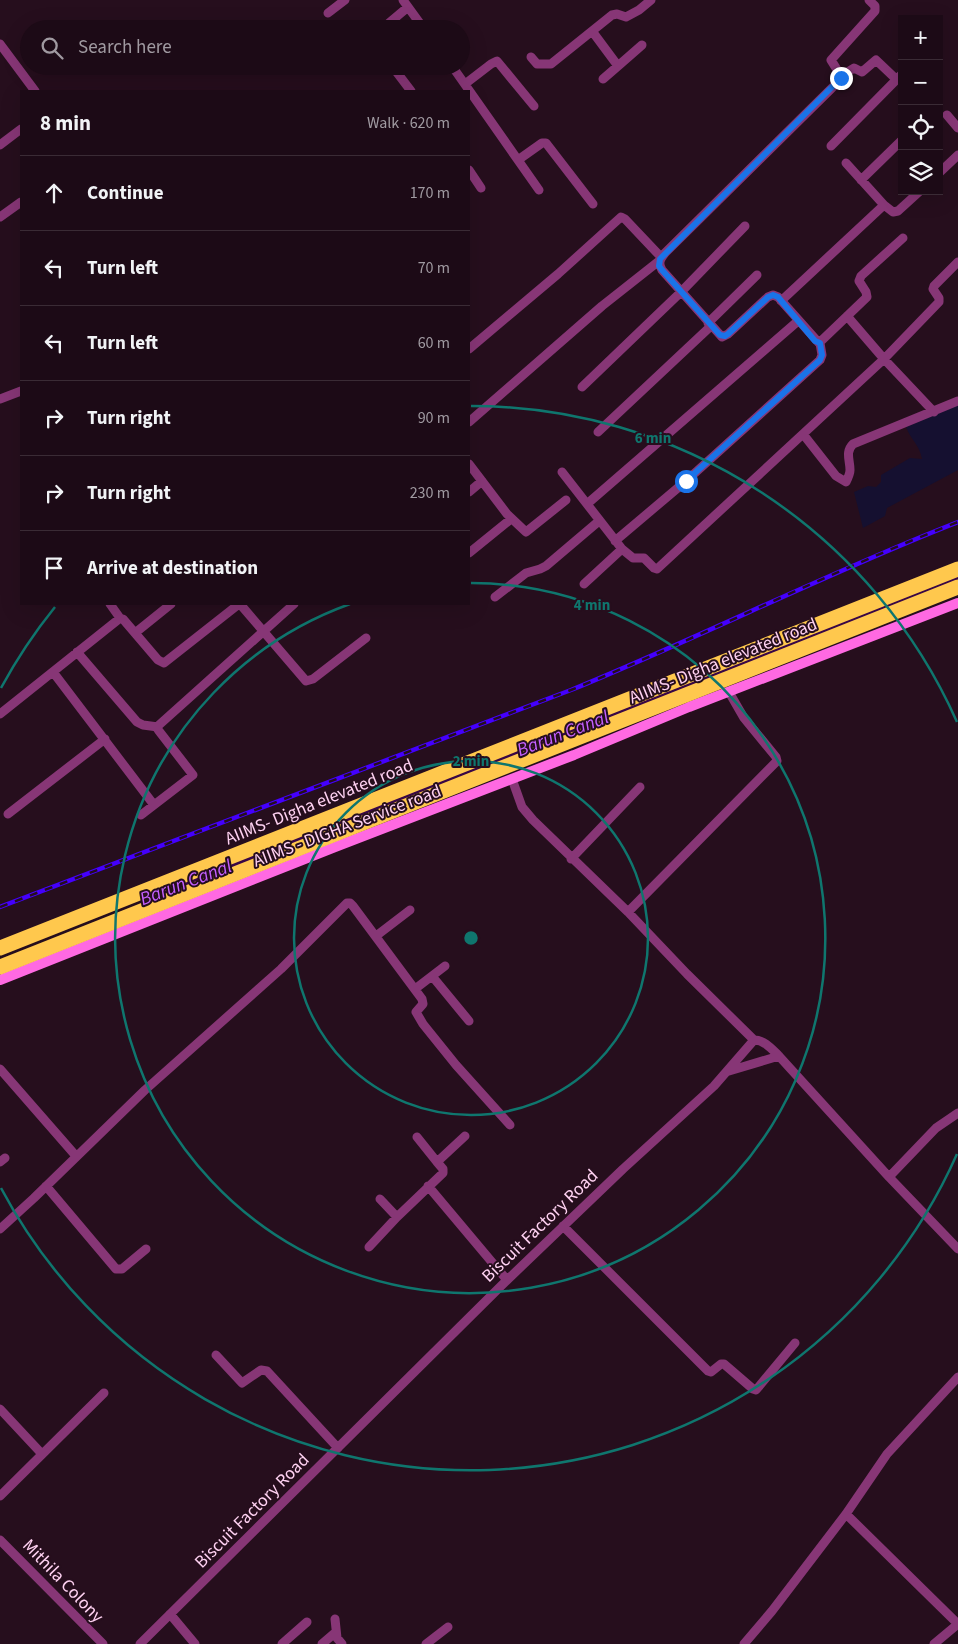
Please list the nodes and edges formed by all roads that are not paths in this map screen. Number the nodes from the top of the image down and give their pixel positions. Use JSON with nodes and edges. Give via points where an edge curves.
{"nodes":[{"id":1,"x":345,"y":0,"type":"edge"},
{"id":2,"x":651,"y":0,"type":"edge"},
{"id":3,"x":868,"y":0,"type":"edge"},
{"id":4,"x":406,"y":3,"type":"edge"},
{"id":5,"x":328,"y":13,"type":"dead end"},
{"id":6,"x":392,"y":20,"type":"edge"},
{"id":7,"x":418,"y":20,"type":"edge"},
{"id":8,"x":592,"y":32,"type":"junction"},
{"id":9,"x":0,"y":44,"type":"edge"},
{"id":10,"x":642,"y":45,"type":"dead end"},
{"id":11,"x":531,"y":57,"type":"dead end"},
{"id":12,"x":618,"y":66,"type":"junction"},
{"id":13,"x":20,"y":71,"type":"edge"},
{"id":14,"x":23,"y":75,"type":"edge"},
{"id":15,"x":399,"y":75,"type":"edge"},
{"id":16,"x":458,"y":75,"type":"edge"},
{"id":17,"x":898,"y":75,"type":"edge"},
{"id":18,"x":841,"y":76,"type":"junction"},
{"id":19,"x":898,"y":77,"type":"edge"},
{"id":20,"x":603,"y":79,"type":"dead end"},
{"id":21,"x":465,"y":84,"type":"junction"},
{"id":22,"x":34,"y":90,"type":"edge"},
{"id":23,"x":410,"y":90,"type":"edge"},
{"id":24,"x":469,"y":90,"type":"edge"},
{"id":25,"x":470,"y":91,"type":"edge"},
{"id":26,"x":534,"y":106,"type":"dead end"},
{"id":27,"x":947,"y":115,"type":"dead end"},
{"id":28,"x":958,"y":128,"type":"edge"},
{"id":29,"x":20,"y":130,"type":"edge"},
{"id":30,"x":898,"y":144,"type":"edge"},
{"id":31,"x":0,"y":145,"type":"edge"},
{"id":32,"x":831,"y":146,"type":"dead end"},
{"id":33,"x":958,"y":156,"type":"edge"},
{"id":34,"x":518,"y":160,"type":"junction"},
{"id":35,"x":846,"y":163,"type":"dead end"},
{"id":36,"x":943,"y":169,"type":"edge"},
{"id":37,"x":470,"y":172,"type":"edge"},
{"id":38,"x":861,"y":180,"type":"junction"},
{"id":39,"x":481,"y":188,"type":"dead end"},
{"id":40,"x":539,"y":190,"type":"dead end"},
{"id":41,"x":915,"y":195,"type":"edge"},
{"id":42,"x":20,"y":203,"type":"edge"},
{"id":43,"x":593,"y":204,"type":"dead end"},
{"id":44,"x":884,"y":205,"type":"junction"},
{"id":45,"x":0,"y":218,"type":"edge"},
{"id":46,"x":745,"y":226,"type":"dead end"},
{"id":47,"x":903,"y":238,"type":"dead end"},
{"id":48,"x":660,"y":259,"type":"junction"},
{"id":49,"x":958,"y":262,"type":"edge"},
{"id":50,"x":757,"y":274,"type":"dead end"},
{"id":51,"x":681,"y":292,"type":"junction"},
{"id":52,"x":781,"y":301,"type":"junction"},
{"id":53,"x":847,"y":316,"type":"junction"},
{"id":54,"x":798,"y":321,"type":"junction"},
{"id":55,"x":710,"y":324,"type":"junction"},
{"id":56,"x":820,"y":343,"type":"junction"},
{"id":57,"x":470,"y":348,"type":"edge"},
{"id":58,"x":884,"y":359,"type":"junction"},
{"id":59,"x":582,"y":387,"type":"dead end"},
{"id":60,"x":20,"y":390,"type":"edge"},
{"id":61,"x":0,"y":399,"type":"edge"},
{"id":62,"x":958,"y":401,"type":"edge"},
{"id":63,"x":934,"y":412,"type":"junction"},
{"id":64,"x":470,"y":421,"type":"edge"},
{"id":65,"x":598,"y":432,"type":"dead end"},
{"id":66,"x":802,"y":434,"type":"junction"},
{"id":67,"x":470,"y":465,"type":"edge"},
{"id":68,"x":562,"y":472,"type":"dead end"},
{"id":69,"x":482,"y":481,"type":"junction"},
{"id":70,"x":470,"y":491,"type":"edge"},
{"id":71,"x":566,"y":500,"type":"dead end"},
{"id":72,"x":586,"y":504,"type":"junction"},
{"id":73,"x":511,"y":518,"type":"junction"},
{"id":74,"x":599,"y":521,"type":"junction"},
{"id":75,"x":615,"y":541,"type":"junction"},
{"id":76,"x":622,"y":549,"type":"junction"},
{"id":77,"x":470,"y":552,"type":"edge"},
{"id":78,"x":958,"y":569,"type":"edge"},
{"id":79,"x":584,"y":584,"type":"dead end"},
{"id":80,"x":958,"y":587,"type":"edge"},
{"id":81,"x":495,"y":597,"type":"dead end"},
{"id":82,"x":958,"y":603,"type":"edge"},
{"id":83,"x":111,"y":605,"type":"edge"},
{"id":84,"x":170,"y":605,"type":"edge"},
{"id":85,"x":239,"y":605,"type":"edge"},
{"id":86,"x":241,"y":605,"type":"edge"},
{"id":87,"x":293,"y":605,"type":"edge"},
{"id":88,"x":120,"y":618,"type":"junction"},
{"id":89,"x":265,"y":631,"type":"junction"},
{"id":90,"x":135,"y":633,"type":"junction"},
{"id":91,"x":366,"y":638,"type":"dead end"},
{"id":92,"x":77,"y":652,"type":"junction"},
{"id":93,"x":52,"y":672,"type":"junction"},
{"id":94,"x":729,"y":692,"type":"junction"},
{"id":95,"x":0,"y":714,"type":"edge"},
{"id":96,"x":158,"y":727,"type":"junction"},
{"id":97,"x":104,"y":739,"type":"junction"},
{"id":98,"x":512,"y":779,"type":"junction"},
{"id":99,"x":640,"y":787,"type":"dead end"},
{"id":100,"x":154,"y":805,"type":"junction"},
{"id":101,"x":8,"y":814,"type":"dead end"},
{"id":102,"x":141,"y":814,"type":"dead end"},
{"id":103,"x":571,"y":859,"type":"junction"},
{"id":104,"x":410,"y":910,"type":"dead end"},
{"id":105,"x":628,"y":912,"type":"junction"},
{"id":106,"x":376,"y":936,"type":"junction"},
{"id":107,"x":0,"y":948,"type":"edge"},
{"id":108,"x":0,"y":966,"type":"edge"},
{"id":109,"x":445,"y":966,"type":"dead end"},
{"id":110,"x":432,"y":976,"type":"junction"},
{"id":111,"x":0,"y":980,"type":"edge"},
{"id":112,"x":415,"y":989,"type":"junction"},
{"id":113,"x":469,"y":1021,"type":"dead end"},
{"id":114,"x":754,"y":1040,"type":"junction"},
{"id":115,"x":779,"y":1056,"type":"junction"},
{"id":116,"x":0,"y":1069,"type":"edge"},
{"id":117,"x":727,"y":1072,"type":"junction"},
{"id":118,"x":958,"y":1114,"type":"edge"},
{"id":119,"x":510,"y":1125,"type":"dead end"},
{"id":120,"x":465,"y":1136,"type":"dead end"},
{"id":121,"x":417,"y":1137,"type":"dead end"},
{"id":122,"x":76,"y":1156,"type":"junction"},
{"id":123,"x":437,"y":1162,"type":"junction"},
{"id":124,"x":889,"y":1177,"type":"junction"},
{"id":125,"x":46,"y":1186,"type":"junction"},
{"id":126,"x":428,"y":1186,"type":"junction"},
{"id":127,"x":380,"y":1199,"type":"dead end"},
{"id":128,"x":397,"y":1217,"type":"junction"},
{"id":129,"x":563,"y":1226,"type":"junction"},
{"id":130,"x":0,"y":1229,"type":"edge"},
{"id":131,"x":369,"y":1247,"type":"dead end"},
{"id":132,"x":146,"y":1249,"type":"dead end"},
{"id":133,"x":958,"y":1249,"type":"edge"},
{"id":134,"x":507,"y":1280,"type":"junction"},
{"id":135,"x":795,"y":1343,"type":"dead end"},
{"id":136,"x":216,"y":1355,"type":"dead end"},
{"id":137,"x":958,"y":1377,"type":"edge"},
{"id":138,"x":104,"y":1393,"type":"dead end"},
{"id":139,"x":0,"y":1409,"type":"edge"},
{"id":140,"x":338,"y":1448,"type":"junction"},
{"id":141,"x":42,"y":1454,"type":"junction"},
{"id":142,"x":0,"y":1496,"type":"edge"},
{"id":143,"x":846,"y":1514,"type":"junction"},
{"id":144,"x":0,"y":1540,"type":"edge"},
{"id":145,"x":170,"y":1614,"type":"junction"},
{"id":146,"x":335,"y":1619,"type":"dead end"},
{"id":147,"x":307,"y":1622,"type":"dead end"},
{"id":148,"x":958,"y":1624,"type":"edge"},
{"id":149,"x":448,"y":1627,"type":"dead end"},
{"id":150,"x":336,"y":1632,"type":"junction"},
{"id":151,"x":430,"y":1643,"type":"edge"},
{"id":152,"x":102,"y":1644,"type":"edge"},
{"id":153,"x":140,"y":1644,"type":"edge"},
{"id":154,"x":195,"y":1644,"type":"edge"},
{"id":155,"x":282,"y":1644,"type":"edge"},
{"id":156,"x":322,"y":1644,"type":"edge"},
{"id":157,"x":342,"y":1644,"type":"edge"},
{"id":158,"x":744,"y":1644,"type":"edge"},
{"id":159,"x":934,"y":1644,"type":"edge"}],
"edges":[{"from":1,"to":5,"type":"street"},
{"from":2,"to":8,"type":"street","via":[[626,17],[612,15]]},
{"from":3,"to":18,"type":"street","via":[[875,10],[832,58]]},
{"from":4,"to":6,"type":"street"},
{"from":4,"to":7,"type":"street"},
{"from":8,"to":11,"type":"street","via":[[550,64],[537,64]]},
{"from":8,"to":12,"type":"street"},
{"from":9,"to":13,"type":"street"},
{"from":10,"to":12,"type":"street"},
{"from":12,"to":20,"type":"street"},
{"from":14,"to":22,"type":"street"},
{"from":15,"to":23,"type":"street"},
{"from":16,"to":21,"type":"street"},
{"from":17,"to":18,"type":"street","via":[[876,60],[862,72],[854,68]]},
{"from":18,"to":48,"type":"street"},
{"from":19,"to":32,"type":"street"},
{"from":21,"to":24,"type":"street"},
{"from":21,"to":26,"type":"street","via":[[497,61]]},
{"from":25,"to":34,"type":"street"},
{"from":27,"to":28,"type":"street"},
{"from":29,"to":31,"type":"street"},
{"from":30,"to":38,"type":"street"},
{"from":33,"to":36,"type":"street"},
{"from":34,"to":40,"type":"street"},
{"from":34,"to":43,"type":"street","via":[[546,143]]},
{"from":35,"to":38,"type":"street"},
{"from":37,"to":39,"type":"street"},
{"from":38,"to":44,"type":"street"},
{"from":41,"to":44,"type":"street","via":[[896,212]]},
{"from":42,"to":45,"type":"street"},
{"from":44,"to":52,"type":"street"},
{"from":46,"to":51,"type":"street"},
{"from":47,"to":53,"type":"street","via":[[861,276],[859,281],[866,296]]},
{"from":48,"to":51,"type":"street","via":[[659,266]]},
{"from":48,"to":57,"type":"street","via":[[621,217]]},
{"from":48,"to":64,"type":"street"},
{"from":49,"to":58,"type":"street","via":[[934,286],[939,302]]},
{"from":50,"to":55,"type":"street"},
{"from":51,"to":55,"type":"street"},
{"from":51,"to":59,"type":"street"},
{"from":52,"to":54,"type":"street"},
{"from":52,"to":55,"type":"street","via":[[770,295],[725,336]]},
{"from":53,"to":56,"type":"street"},
{"from":53,"to":58,"type":"street"},
{"from":54,"to":56,"type":"street"},
{"from":54,"to":72,"type":"street"},
{"from":55,"to":65,"type":"street"},
{"from":56,"to":75,"type":"street","via":[[820,360]]},
{"from":58,"to":63,"type":"street"},
{"from":58,"to":66,"type":"street"},
{"from":60,"to":61,"type":"street"},
{"from":62,"to":63,"type":"street"},
{"from":63,"to":66,"type":"street","via":[[853,444],[849,450],[850,472],[846,482],[836,476]]},
{"from":66,"to":76,"type":"street","via":[[659,567],[654,568],[644,558],[633,558]]},
{"from":67,"to":69,"type":"street"},
{"from":68,"to":72,"type":"street"},
{"from":69,"to":70,"type":"street"},
{"from":69,"to":73,"type":"street"},
{"from":71,"to":73,"type":"street","via":[[527,532]]},
{"from":72,"to":74,"type":"street"},
{"from":73,"to":77,"type":"street"},
{"from":74,"to":75,"type":"street"},
{"from":74,"to":81,"type":"street","via":[[543,568],[526,573]]},
{"from":75,"to":76,"type":"street"},
{"from":76,"to":79,"type":"street"},
{"from":78,"to":107,"type":"highway","name":"AIIMS- Digha elevated road"},
{"from":80,"to":108,"type":"highway","name":"AIIMS- Digha elevated road"},
{"from":82,"to":94,"type":"main road","name":"AIIMS - DIGHA Service road"},
{"from":83,"to":88,"type":"street"},
{"from":84,"to":90,"type":"street"},
{"from":85,"to":90,"type":"street","via":[[166,662],[158,660]]},
{"from":86,"to":89,"type":"street"},
{"from":87,"to":89,"type":"street"},
{"from":88,"to":90,"type":"street"},
{"from":88,"to":92,"type":"street"},
{"from":89,"to":91,"type":"street","via":[[308,681]]},
{"from":89,"to":96,"type":"street"},
{"from":92,"to":93,"type":"street"},
{"from":92,"to":96,"type":"street","via":[[137,722]]},
{"from":93,"to":95,"type":"street"},
{"from":93,"to":97,"type":"street"},
{"from":94,"to":98,"type":"main road","name":"AIIMS - DIGHA Service road"},
{"from":94,"to":105,"type":"street","via":[[744,718],[777,761]]},
{"from":96,"to":100,"type":"street","via":[[193,775]]},
{"from":97,"to":100,"type":"street"},
{"from":97,"to":101,"type":"street"},
{"from":98,"to":103,"type":"street","via":[[526,812]]},
{"from":98,"to":111,"type":"main road","name":"AIIMS - DIGHA Service road"},
{"from":99,"to":103,"type":"street"},
{"from":100,"to":102,"type":"street"},
{"from":103,"to":105,"type":"street"},
{"from":104,"to":106,"type":"street"},
{"from":105,"to":114,"type":"street"},
{"from":106,"to":112,"type":"street"},
{"from":106,"to":122,"type":"street","via":[[353,906],[347,903],[281,969]]},
{"from":109,"to":110,"type":"street"},
{"from":110,"to":112,"type":"street"},
{"from":110,"to":113,"type":"street"},
{"from":112,"to":119,"type":"street","via":[[424,1002],[416,1012],[417,1016]]},
{"from":114,"to":115,"type":"street","via":[[767,1045]]},
{"from":114,"to":117,"type":"street","name":"Biscuit Factory Road"},
{"from":115,"to":117,"type":"street"},
{"from":115,"to":124,"type":"street"},
{"from":116,"to":122,"type":"street"},
{"from":117,"to":129,"type":"street","name":"Biscuit Factory Road"},
{"from":118,"to":124,"type":"street","via":[[936,1128]]},
{"from":120,"to":123,"type":"street"},
{"from":121,"to":123,"type":"street"},
{"from":122,"to":125,"type":"street"},
{"from":123,"to":126,"type":"street","via":[[443,1172]]},
{"from":124,"to":133,"type":"street"},
{"from":125,"to":130,"type":"street"},
{"from":125,"to":132,"type":"street","via":[[116,1269],[122,1269]]},
{"from":126,"to":128,"type":"street"},
{"from":126,"to":134,"type":"street"},
{"from":127,"to":128,"type":"street"},
{"from":128,"to":131,"type":"street"},
{"from":129,"to":134,"type":"street","name":"Biscuit Factory Road"},
{"from":129,"to":135,"type":"street","via":[[708,1371],[724,1364],[756,1390]]},
{"from":134,"to":140,"type":"street","name":"Biscuit Factory Road"},
{"from":136,"to":140,"type":"street","via":[[242,1383],[261,1370],[267,1371]]},
{"from":137,"to":143,"type":"street","via":[[887,1454]]},
{"from":138,"to":141,"type":"street"},
{"from":139,"to":141,"type":"street"},
{"from":140,"to":145,"type":"street","name":"Biscuit Factory Road"},
{"from":141,"to":142,"type":"street"},
{"from":143,"to":148,"type":"street"},
{"from":143,"to":158,"type":"street"},
{"from":144,"to":152,"type":"street","name":"Mithila Colony"},
{"from":145,"to":153,"type":"street","name":"Biscuit Factory Road"},
{"from":145,"to":154,"type":"street"},
{"from":146,"to":150,"type":"street"},
{"from":147,"to":155,"type":"street"},
{"from":148,"to":159,"type":"street"},
{"from":149,"to":151,"type":"street"},
{"from":150,"to":156,"type":"street"},
{"from":150,"to":157,"type":"street","via":[[336,1638]]}]}
